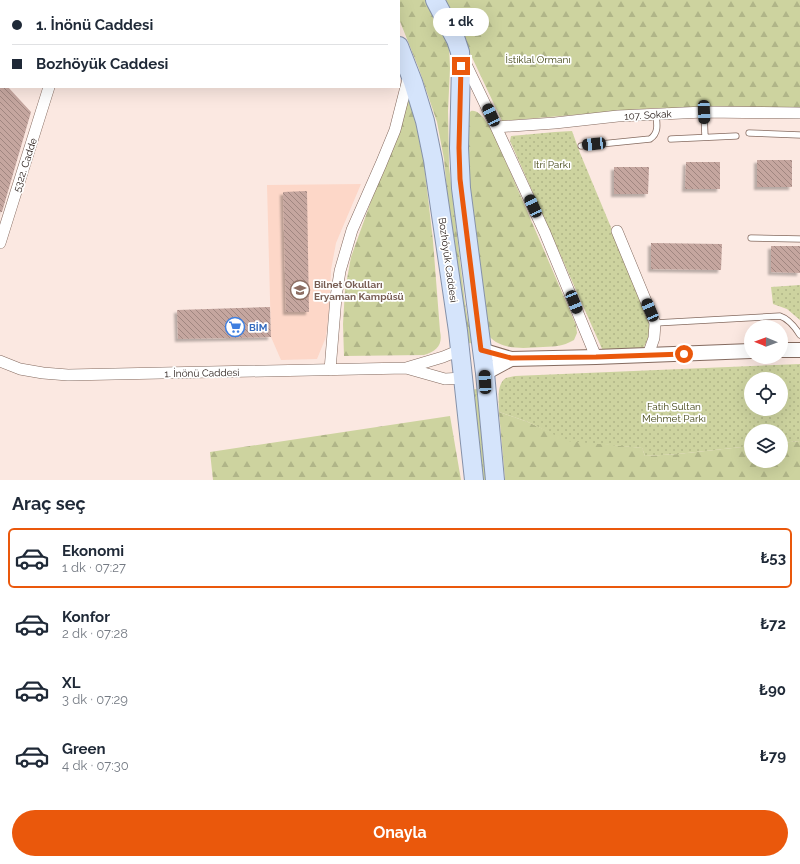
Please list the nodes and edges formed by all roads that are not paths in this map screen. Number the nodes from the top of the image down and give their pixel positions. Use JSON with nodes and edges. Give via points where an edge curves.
{"nodes":[{"id":1,"x":435,"y":0,"type":"edge"},
{"id":2,"x":400,"y":49,"type":"edge"},
{"id":3,"x":460,"y":52,"type":"junction"},
{"id":4,"x":410,"y":74,"type":"junction"},
{"id":5,"x":49,"y":88,"type":"edge"},
{"id":6,"x":480,"y":92,"type":"junction"},
{"id":7,"x":460,"y":96,"type":"junction"},
{"id":8,"x":704,"y":112,"type":"junction"},
{"id":9,"x":800,"y":113,"type":"edge"},
{"id":10,"x":656,"y":115,"type":"junction"},
{"id":11,"x":496,"y":127,"type":"junction"},
{"id":12,"x":749,"y":132,"type":"dead end"},
{"id":13,"x":800,"y":135,"type":"edge"},
{"id":14,"x":736,"y":136,"type":"dead end"},
{"id":15,"x":705,"y":137,"type":"junction"},
{"id":16,"x":670,"y":138,"type":"dead end"},
{"id":17,"x":581,"y":146,"type":"dead end"},
{"id":18,"x":617,"y":231,"type":"dead end"},
{"id":19,"x":751,"y":238,"type":"dead end"},
{"id":20,"x":800,"y":239,"type":"edge"},
{"id":21,"x":0,"y":243,"type":"edge"},
{"id":22,"x":655,"y":323,"type":"junction"},
{"id":23,"x":800,"y":335,"type":"edge"},
{"id":24,"x":460,"y":350,"type":"junction"},
{"id":25,"x":481,"y":350,"type":"junction"},
{"id":26,"x":788,"y":350,"type":"edge"},
{"id":27,"x":800,"y":350,"type":"edge"},
{"id":28,"x":744,"y":352,"type":"edge"},
{"id":29,"x":648,"y":355,"type":"junction"},
{"id":30,"x":596,"y":357,"type":"junction"},
{"id":31,"x":511,"y":358,"type":"junction"},
{"id":32,"x":0,"y":361,"type":"edge"},
{"id":33,"x":406,"y":368,"type":"junction"},
{"id":34,"x":330,"y":370,"type":"junction"},
{"id":35,"x":485,"y":374,"type":"junction"},
{"id":36,"x":463,"y":378,"type":"junction"},
{"id":37,"x":474,"y":480,"type":"edge"},
{"id":38,"x":495,"y":480,"type":"edge"}],
"edges":[{"from":1,"to":3,"type":"main road"},
{"from":2,"to":4,"type":"main road","name":"Bozhöyük Caddesi"},
{"from":3,"to":6,"type":"street"},
{"from":3,"to":7,"type":"main road"},
{"from":4,"to":24,"type":"main road","name":"Bozhöyük Caddesi","via":[[425,121],[433,160]]},
{"from":4,"to":34,"type":"street","via":[[395,130],[352,230],[340,271]]},
{"from":5,"to":21,"type":"street","name":"5322. Cadde"},
{"from":6,"to":7,"type":"street","via":[[473,87]]},
{"from":6,"to":11,"type":"street"},
{"from":7,"to":25,"type":"main road","via":[[461,188]]},
{"from":8,"to":9,"type":"street","name":"107. Sokak"},
{"from":8,"to":10,"type":"street","name":"107. Sokak"},
{"from":8,"to":15,"type":"lane"},
{"from":10,"to":11,"type":"street","name":"107. Sokak"},
{"from":10,"to":17,"type":"lane","via":[[656,132],[650,139]]},
{"from":11,"to":30,"type":"street","via":[[545,233]]},
{"from":12,"to":13,"type":"lane"},
{"from":14,"to":15,"type":"lane"},
{"from":15,"to":16,"type":"lane"},
{"from":18,"to":22,"type":"street"},
{"from":19,"to":20,"type":"lane"},
{"from":22,"to":23,"type":"lane","via":[[780,316],[790,322]]},
{"from":22,"to":29,"type":"street","via":[[654,338]]},
{"from":24,"to":33,"type":"street","via":[[443,358]]},
{"from":24,"to":36,"type":"main road","name":"Bozhöyük Caddesi"},
{"from":25,"to":31,"type":"street"},
{"from":25,"to":35,"type":"main road"},
{"from":26,"to":27,"type":"street"},
{"from":28,"to":29,"type":"street"},
{"from":29,"to":30,"type":"street"},
{"from":30,"to":31,"type":"street"},
{"from":31,"to":35,"type":"street"},
{"from":32,"to":34,"type":"street","name":"1. İnönü Caddesi","via":[[43,373],[68,375]]},
{"from":33,"to":34,"type":"street","name":"1. İnönü Caddesi"},
{"from":33,"to":36,"type":"street","via":[[445,379]]},
{"from":35,"to":38,"type":"main road"},
{"from":36,"to":37,"type":"main road","name":"Bozhöyük Caddesi"}]}
